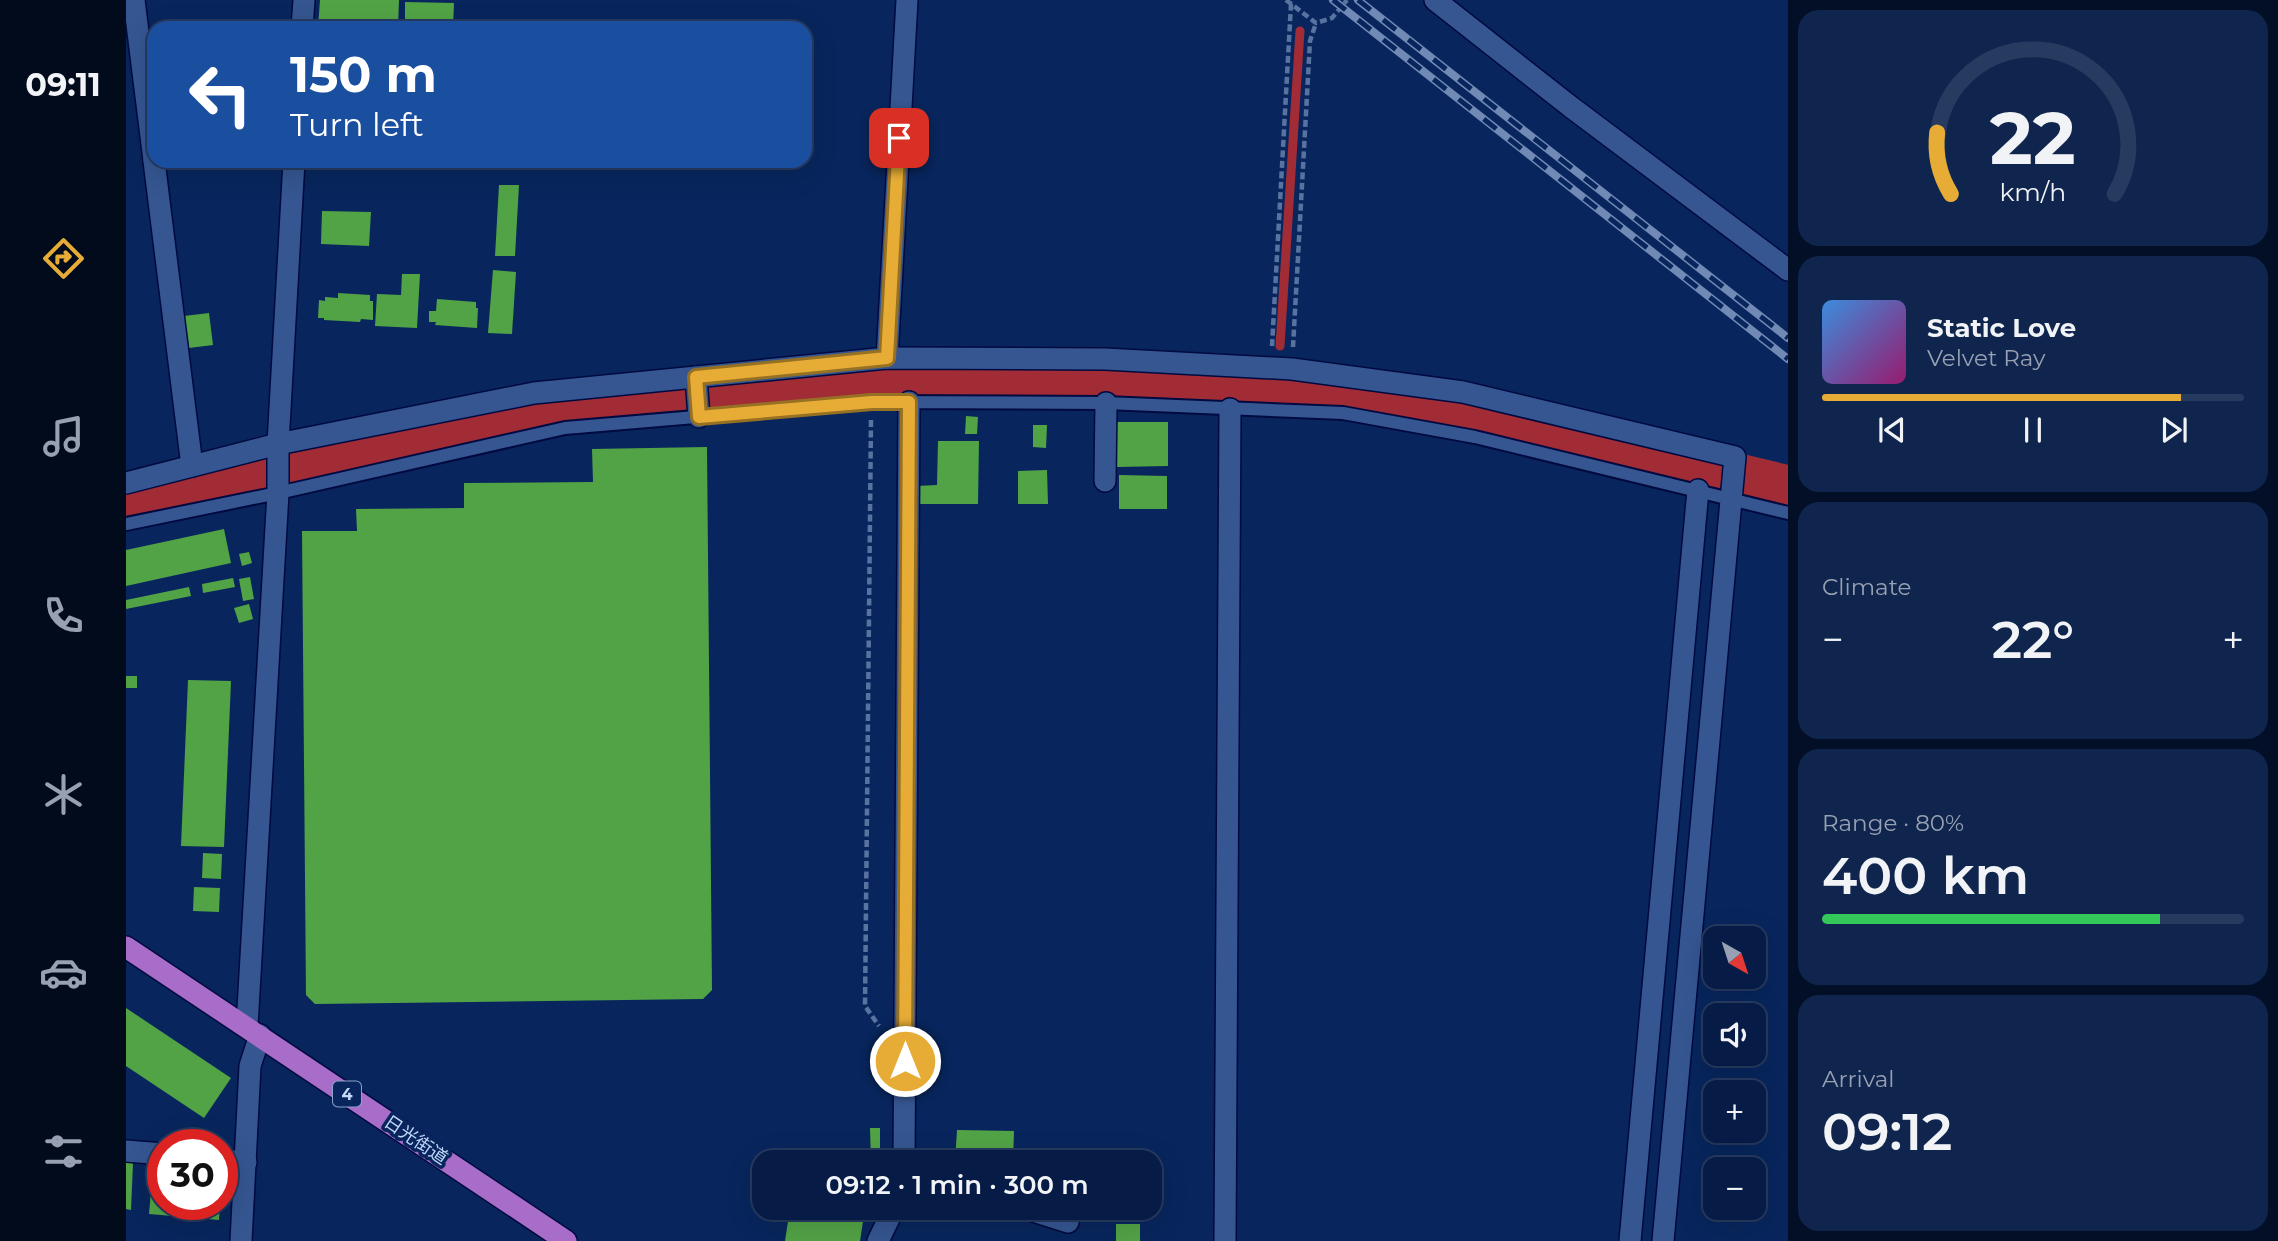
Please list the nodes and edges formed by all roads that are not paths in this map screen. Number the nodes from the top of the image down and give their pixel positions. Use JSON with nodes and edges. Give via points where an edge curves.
{"nodes":[{"id":1,"x":134,"y":0,"type":"edge"},
{"id":2,"x":304,"y":0,"type":"edge"},
{"id":3,"x":907,"y":0,"type":"edge"},
{"id":4,"x":1435,"y":0,"type":"edge"},
{"id":5,"x":302,"y":21,"type":"edge"},
{"id":6,"x":147,"y":105,"type":"edge"},
{"id":7,"x":155,"y":168,"type":"edge"},
{"id":8,"x":294,"y":168,"type":"edge"},
{"id":9,"x":1788,"y":270,"type":"edge"},
{"id":10,"x":887,"y":358,"type":"junction"},
{"id":11,"x":696,"y":377,"type":"junction"},
{"id":12,"x":909,"y":402,"type":"junction"},
{"id":13,"x":1106,"y":403,"type":"junction"},
{"id":14,"x":1230,"y":409,"type":"junction"},
{"id":15,"x":699,"y":417,"type":"junction"},
{"id":16,"x":278,"y":444,"type":"junction"},
{"id":17,"x":192,"y":466,"type":"junction"},
{"id":18,"x":1105,"y":481,"type":"dead end"},
{"id":19,"x":126,"y":483,"type":"edge"},
{"id":20,"x":1698,"y":490,"type":"junction"},
{"id":21,"x":278,"y":493,"type":"junction"},
{"id":22,"x":1730,"y":497,"type":"junction"},
{"id":23,"x":1788,"y":513,"type":"edge"},
{"id":24,"x":126,"y":524,"type":"edge"},
{"id":25,"x":126,"y":947,"type":"edge"},
{"id":26,"x":253,"y":1031,"type":"junction"},
{"id":27,"x":904,"y":1150,"type":"edge"},
{"id":28,"x":126,"y":1151,"type":"edge"},
{"id":29,"x":147,"y":1153,"type":"edge"},
{"id":30,"x":238,"y":1161,"type":"edge"},
{"id":31,"x":246,"y":1162,"type":"junction"},
{"id":32,"x":888,"y":1220,"type":"edge"},
{"id":33,"x":1062,"y":1220,"type":"edge"},
{"id":34,"x":1068,"y":1222,"type":"dead end"},
{"id":35,"x":241,"y":1241,"type":"edge"},
{"id":36,"x":566,"y":1241,"type":"edge"},
{"id":37,"x":878,"y":1241,"type":"edge"},
{"id":38,"x":1225,"y":1241,"type":"edge"},
{"id":39,"x":1630,"y":1241,"type":"edge"},
{"id":40,"x":1664,"y":1241,"type":"edge"}],
"edges":[{"from":1,"to":6,"type":"street"},
{"from":2,"to":5,"type":"street"},
{"from":3,"to":10,"type":"street"},
{"from":4,"to":9,"type":"street"},
{"from":7,"to":17,"type":"street"},
{"from":8,"to":16,"type":"street"},
{"from":10,"to":11,"type":"street"},
{"from":10,"to":22,"type":"street","via":[[1105,359],[1282,368],[1463,392],[1735,457]]},
{"from":11,"to":15,"type":"street"},
{"from":11,"to":16,"type":"street","via":[[534,393]]},
{"from":12,"to":13,"type":"lane"},
{"from":12,"to":15,"type":"lane"},
{"from":12,"to":27,"type":"street"},
{"from":13,"to":14,"type":"lane"},
{"from":13,"to":18,"type":"street"},
{"from":14,"to":20,"type":"lane","via":[[1356,415],[1475,437]]},
{"from":14,"to":38,"type":"street"},
{"from":15,"to":21,"type":"lane","via":[[565,428]]},
{"from":16,"to":17,"type":"street"},
{"from":16,"to":21,"type":"street"},
{"from":17,"to":19,"type":"street"},
{"from":20,"to":22,"type":"lane"},
{"from":20,"to":39,"type":"street"},
{"from":21,"to":24,"type":"lane"},
{"from":21,"to":26,"type":"street"},
{"from":22,"to":23,"type":"lane"},
{"from":22,"to":40,"type":"street"},
{"from":25,"to":26,"type":"highway","name":"日光街道","number":"4"},
{"from":26,"to":31,"type":"street"},
{"from":26,"to":36,"type":"highway","name":"日光街道","number":"4"},
{"from":28,"to":29,"type":"street"},
{"from":30,"to":31,"type":"street"},
{"from":31,"to":35,"type":"street"},
{"from":32,"to":37,"type":"street"},
{"from":33,"to":34,"type":"street"}]}
